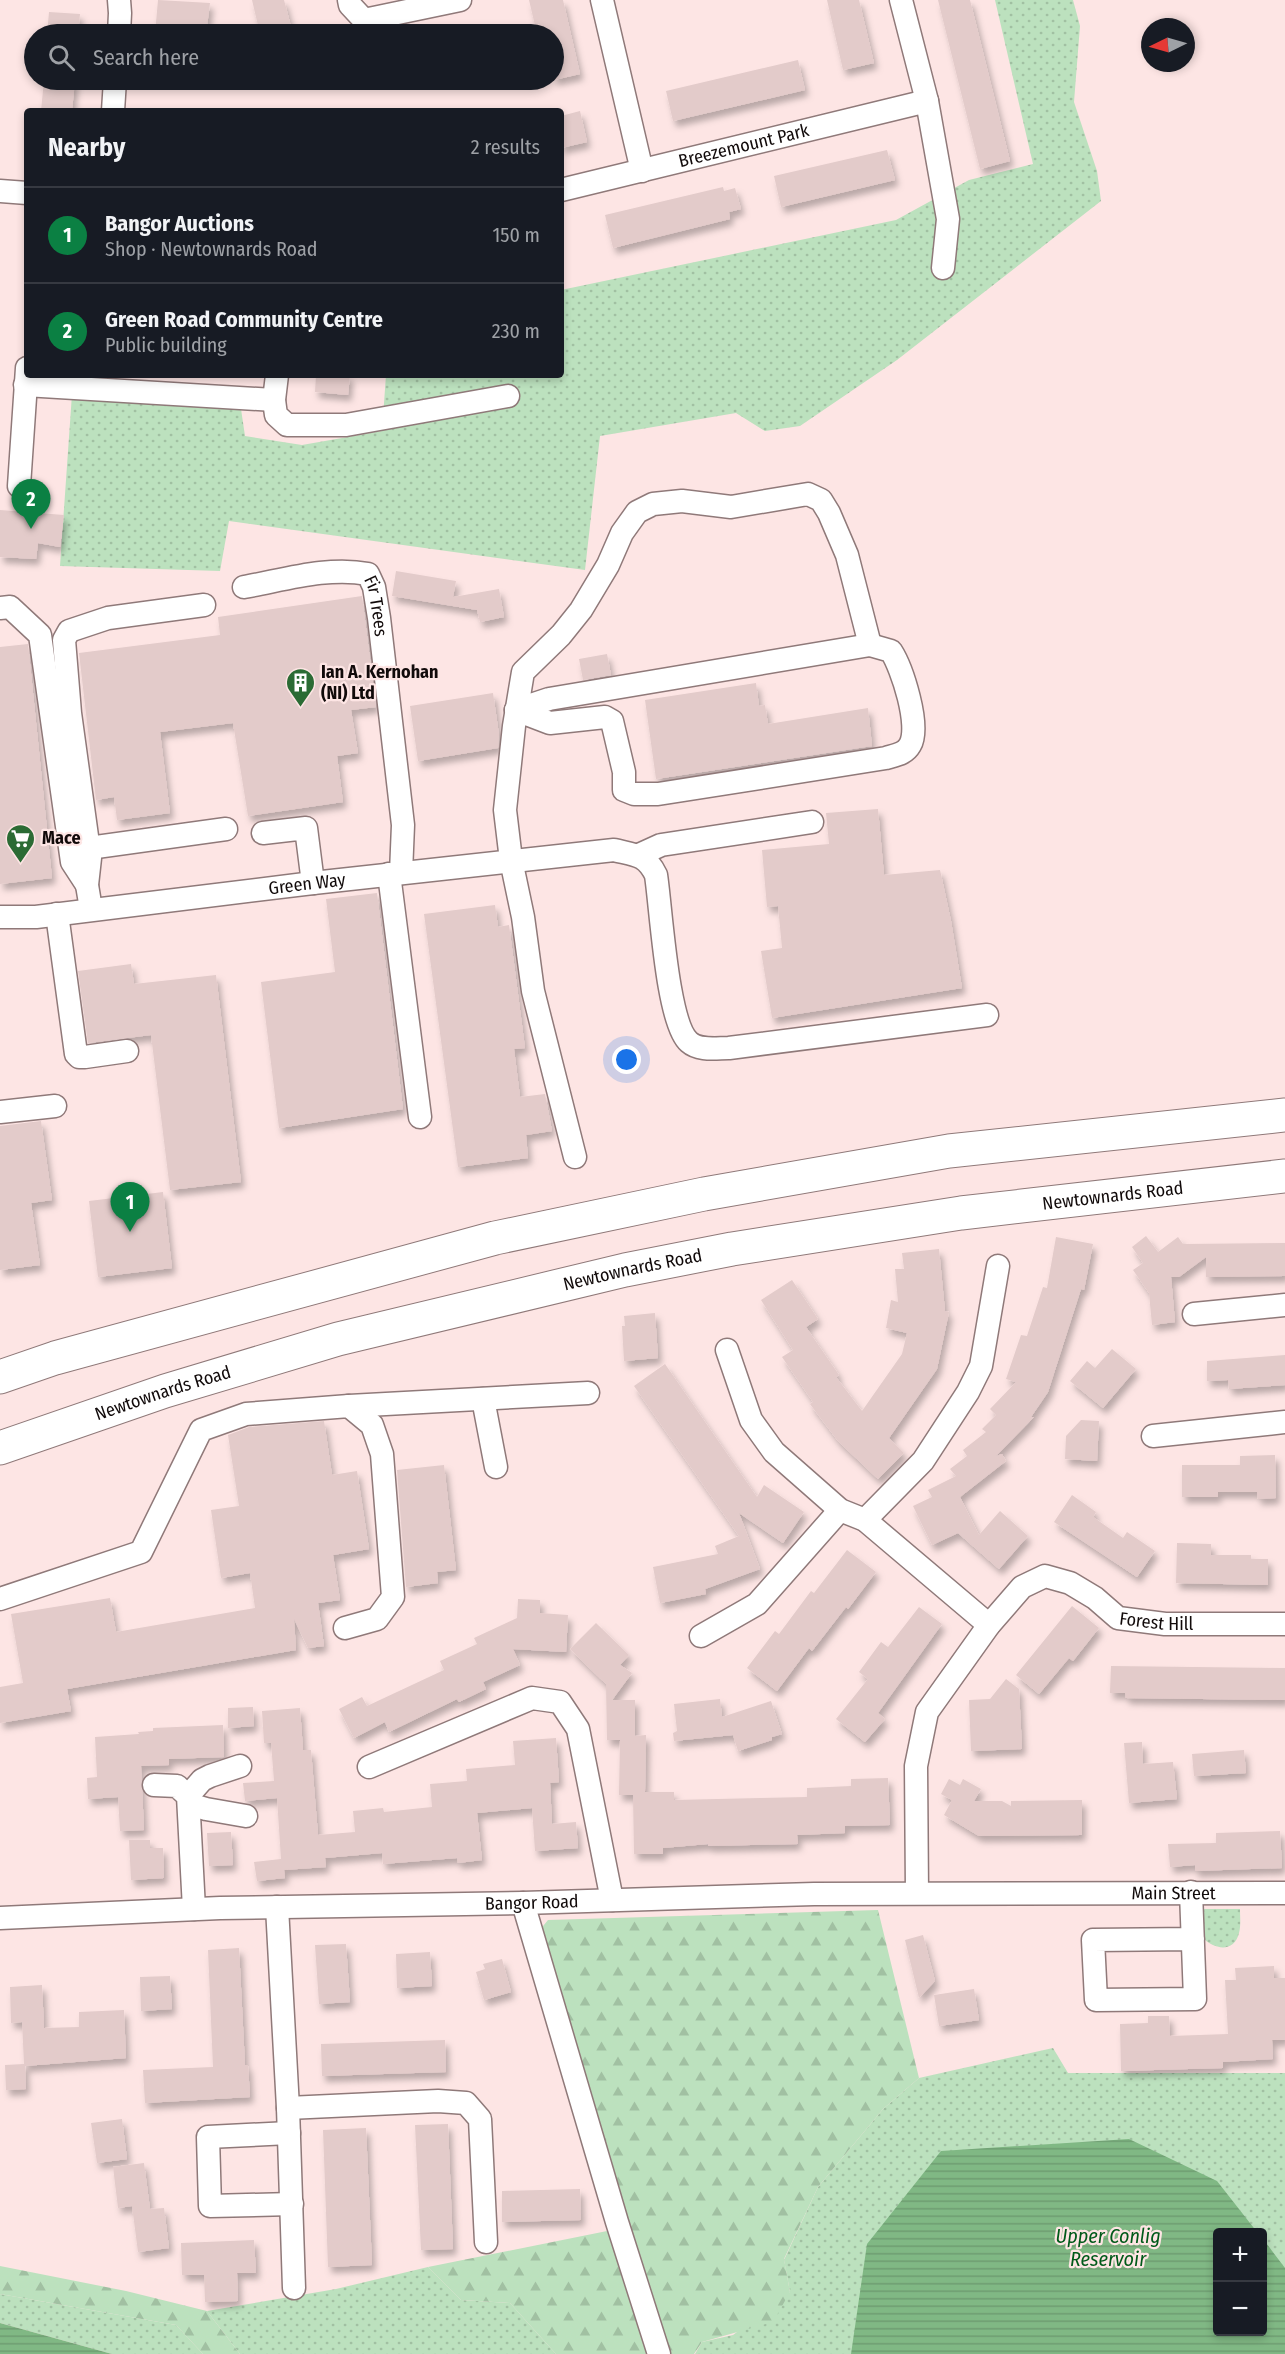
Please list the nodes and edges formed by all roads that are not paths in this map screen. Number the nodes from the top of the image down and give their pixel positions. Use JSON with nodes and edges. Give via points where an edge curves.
{"nodes":[{"id":1,"x":119,"y":0,"type":"edge"},
{"id":2,"x":349,"y":0,"type":"edge"},
{"id":3,"x":460,"y":0,"type":"edge"},
{"id":4,"x":602,"y":0,"type":"edge"},
{"id":5,"x":901,"y":0,"type":"edge"},
{"id":6,"x":119,"y":24,"type":"edge"},
{"id":7,"x":114,"y":90,"type":"edge"},
{"id":8,"x":927,"y":101,"type":"junction"},
{"id":9,"x":113,"y":108,"type":"edge"},
{"id":10,"x":642,"y":171,"type":"junction"},
{"id":11,"x":564,"y":188,"type":"edge"},
{"id":12,"x":0,"y":191,"type":"edge"},
{"id":13,"x":24,"y":193,"type":"edge"},
{"id":14,"x":944,"y":268,"type":"dead end"},
{"id":15,"x":26,"y":378,"type":"edge"},
{"id":16,"x":37,"y":378,"type":"edge"},
{"id":17,"x":276,"y":378,"type":"edge"},
{"id":18,"x":508,"y":396,"type":"dead end"},
{"id":19,"x":274,"y":400,"type":"junction"},
{"id":20,"x":19,"y":486,"type":"dead end"},
{"id":21,"x":244,"y":587,"type":"dead end"},
{"id":22,"x":204,"y":604,"type":"dead end"},
{"id":23,"x":0,"y":608,"type":"edge"},
{"id":24,"x":870,"y":645,"type":"junction"},
{"id":25,"x":516,"y":710,"type":"junction"},
{"id":26,"x":812,"y":822,"type":"dead end"},
{"id":27,"x":226,"y":830,"type":"dead end"},
{"id":28,"x":263,"y":833,"type":"dead end"},
{"id":29,"x":89,"y":848,"type":"junction"},
{"id":30,"x":639,"y":855,"type":"junction"},
{"id":31,"x":511,"y":860,"type":"junction"},
{"id":32,"x":395,"y":873,"type":"junction"},
{"id":33,"x":313,"y":883,"type":"junction"},
{"id":34,"x":87,"y":885,"type":"junction"},
{"id":35,"x":91,"y":909,"type":"junction"},
{"id":36,"x":57,"y":914,"type":"junction"},
{"id":37,"x":0,"y":917,"type":"edge"},
{"id":38,"x":987,"y":1015,"type":"dead end"},
{"id":39,"x":127,"y":1051,"type":"dead end"},
{"id":40,"x":55,"y":1106,"type":"dead end"},
{"id":41,"x":0,"y":1112,"type":"edge"},
{"id":42,"x":1285,"y":1115,"type":"edge"},
{"id":43,"x":420,"y":1117,"type":"dead end"},
{"id":44,"x":575,"y":1157,"type":"dead end"},
{"id":45,"x":1285,"y":1176,"type":"edge"},
{"id":46,"x":998,"y":1266,"type":"dead end"},
{"id":47,"x":1285,"y":1305,"type":"edge"},
{"id":48,"x":1194,"y":1314,"type":"dead end"},
{"id":49,"x":727,"y":1350,"type":"dead end"},
{"id":50,"x":0,"y":1377,"type":"edge"},
{"id":51,"x":588,"y":1393,"type":"dead end"},
{"id":52,"x":483,"y":1399,"type":"junction"},
{"id":53,"x":349,"y":1406,"type":"junction"},
{"id":54,"x":1285,"y":1422,"type":"edge"},
{"id":55,"x":1153,"y":1436,"type":"dead end"},
{"id":56,"x":0,"y":1448,"type":"edge"},
{"id":57,"x":496,"y":1467,"type":"dead end"},
{"id":58,"x":840,"y":1510,"type":"junction"},
{"id":59,"x":865,"y":1520,"type":"junction"},
{"id":60,"x":0,"y":1599,"type":"edge"},
{"id":61,"x":1285,"y":1624,"type":"edge"},
{"id":62,"x":989,"y":1625,"type":"junction"},
{"id":63,"x":345,"y":1628,"type":"dead end"},
{"id":64,"x":701,"y":1636,"type":"dead end"},
{"id":65,"x":240,"y":1766,"type":"dead end"},
{"id":66,"x":369,"y":1767,"type":"dead end"},
{"id":67,"x":154,"y":1785,"type":"dead end"},
{"id":68,"x":188,"y":1800,"type":"junction"},
{"id":69,"x":246,"y":1816,"type":"dead end"},
{"id":70,"x":1063,"y":1892,"type":"joint"},
{"id":71,"x":1191,"y":1892,"type":"junction"},
{"id":72,"x":917,"y":1893,"type":"junction"},
{"id":73,"x":1285,"y":1893,"type":"edge"},
{"id":74,"x":612,"y":1900,"type":"junction"},
{"id":75,"x":523,"y":1903,"type":"junction"},
{"id":76,"x":277,"y":1907,"type":"junction"},
{"id":77,"x":194,"y":1909,"type":"junction"},
{"id":78,"x":0,"y":1918,"type":"edge"},
{"id":79,"x":1193,"y":1939,"type":"junction"},
{"id":80,"x":288,"y":2108,"type":"junction"},
{"id":81,"x":289,"y":2133,"type":"junction"},
{"id":82,"x":292,"y":2204,"type":"junction"},
{"id":83,"x":486,"y":2242,"type":"dead end"},
{"id":84,"x":294,"y":2288,"type":"dead end"},
{"id":85,"x":659,"y":2354,"type":"edge"}],
"edges":[{"from":1,"to":6,"type":"street"},
{"from":2,"to":3,"type":"street","via":[[364,20]]},
{"from":4,"to":10,"type":"street"},
{"from":5,"to":8,"type":"street"},
{"from":7,"to":9,"type":"street"},
{"from":8,"to":10,"type":"street","name":"Breezemount Park"},
{"from":8,"to":14,"type":"street","via":[[948,219]]},
{"from":10,"to":11,"type":"street","name":"Breezemount Park"},
{"from":12,"to":13,"type":"street"},
{"from":15,"to":20,"type":"street"},
{"from":16,"to":19,"type":"street"},
{"from":17,"to":19,"type":"street"},
{"from":18,"to":19,"type":"street","via":[[346,425],[287,425],[276,415]]},
{"from":21,"to":32,"type":"street","name":"Fir Trees","via":[[323,573],[368,574],[379,618],[403,825]]},
{"from":22,"to":29,"type":"street","via":[[108,618],[69,631],[64,640]]},
{"from":23,"to":34,"type":"street","via":[[10,607],[40,635],[72,862]]},
{"from":24,"to":25,"type":"street","via":[[549,699]]},
{"from":24,"to":25,"type":"street","via":[[847,555],[821,500],[808,494],[731,507],[682,501],[653,504],[637,512],[580,610],[523,672]]},
{"from":24,"to":25,"type":"street","via":[[891,651],[898,663],[914,733],[902,753],[886,758],[658,794],[634,794],[624,790],[624,772],[612,721],[605,717],[550,723]]},
{"from":25,"to":31,"type":"street","via":[[505,810]]},
{"from":26,"to":30,"type":"street","via":[[662,845]]},
{"from":27,"to":29,"type":"street"},
{"from":28,"to":33,"type":"street","via":[[306,828]]},
{"from":29,"to":34,"type":"street"},
{"from":30,"to":31,"type":"street","name":"Green Way","via":[[614,850]]},
{"from":30,"to":38,"type":"street","via":[[650,862],[656,875],[669,980],[680,1031],[689,1043],[702,1048],[729,1048]]},
{"from":31,"to":32,"type":"street","name":"Green Way"},
{"from":31,"to":44,"type":"street","via":[[533,991]]},
{"from":32,"to":33,"type":"street","name":"Green Way"},
{"from":32,"to":43,"type":"street"},
{"from":33,"to":35,"type":"street","name":"Green Way"},
{"from":34,"to":35,"type":"street"},
{"from":35,"to":36,"type":"street","name":"Green Way"},
{"from":36,"to":37,"type":"street","name":"Green Way"},
{"from":36,"to":39,"type":"street","via":[[76,1054],[85,1057]]},
{"from":40,"to":41,"type":"street"},
{"from":42,"to":50,"type":"highway","via":[[949,1151],[704,1194],[495,1238],[55,1358]]},
{"from":45,"to":56,"type":"highway","name":"Newtownards Road","via":[[961,1212],[625,1270],[338,1338],[165,1391]]},
{"from":46,"to":59,"type":"street","via":[[981,1366],[968,1392],[923,1461]]},
{"from":47,"to":48,"type":"street"},
{"from":49,"to":58,"type":"street","via":[[751,1420],[774,1452]]},
{"from":51,"to":52,"type":"street"},
{"from":52,"to":53,"type":"street"},
{"from":52,"to":57,"type":"street"},
{"from":53,"to":60,"type":"street","via":[[246,1414],[201,1430],[141,1552]]},
{"from":53,"to":63,"type":"street","via":[[372,1425],[382,1454],[393,1597],[377,1619]]},
{"from":54,"to":55,"type":"street"},
{"from":58,"to":59,"type":"street"},
{"from":58,"to":64,"type":"street","via":[[757,1604]]},
{"from":59,"to":62,"type":"street"},
{"from":61,"to":62,"type":"street","name":"Forest Hill","via":[[1165,1624],[1118,1618],[1070,1582],[1045,1576],[1022,1587]]},
{"from":62,"to":72,"type":"street","name":"Forest Hill","via":[[927,1712],[916,1766]]},
{"from":65,"to":68,"type":"street","via":[[210,1776]]},
{"from":66,"to":74,"type":"street","via":[[532,1698],[560,1702],[578,1729]]},
{"from":67,"to":68,"type":"street","via":[[177,1786]]},
{"from":68,"to":69,"type":"street","via":[[206,1809]]},
{"from":68,"to":77,"type":"street"},
{"from":70,"to":71,"type":"street","name":"Main Street"},
{"from":70,"to":72,"type":"street","name":"Bangor Road"},
{"from":71,"to":73,"type":"street","name":"Main Street"},
{"from":71,"to":79,"type":"street"},
{"from":72,"to":74,"type":"street","name":"Bangor Road"},
{"from":74,"to":75,"type":"street","name":"Bangor Road"},
{"from":75,"to":76,"type":"street","name":"Bangor Road"},
{"from":75,"to":85,"type":"street"},
{"from":76,"to":77,"type":"street","name":"Bangor Road"},
{"from":76,"to":80,"type":"street"},
{"from":77,"to":78,"type":"street","name":"Bangor Road"},
{"from":79,"to":79,"type":"street","via":[[1195,1999],[1096,2000],[1093,1940]]},
{"from":80,"to":81,"type":"street"},
{"from":80,"to":83,"type":"street","via":[[466,2103],[480,2118]]},
{"from":81,"to":82,"type":"street"},
{"from":81,"to":82,"type":"street","via":[[208,2136],[210,2206]]},
{"from":82,"to":84,"type":"street"}]}
